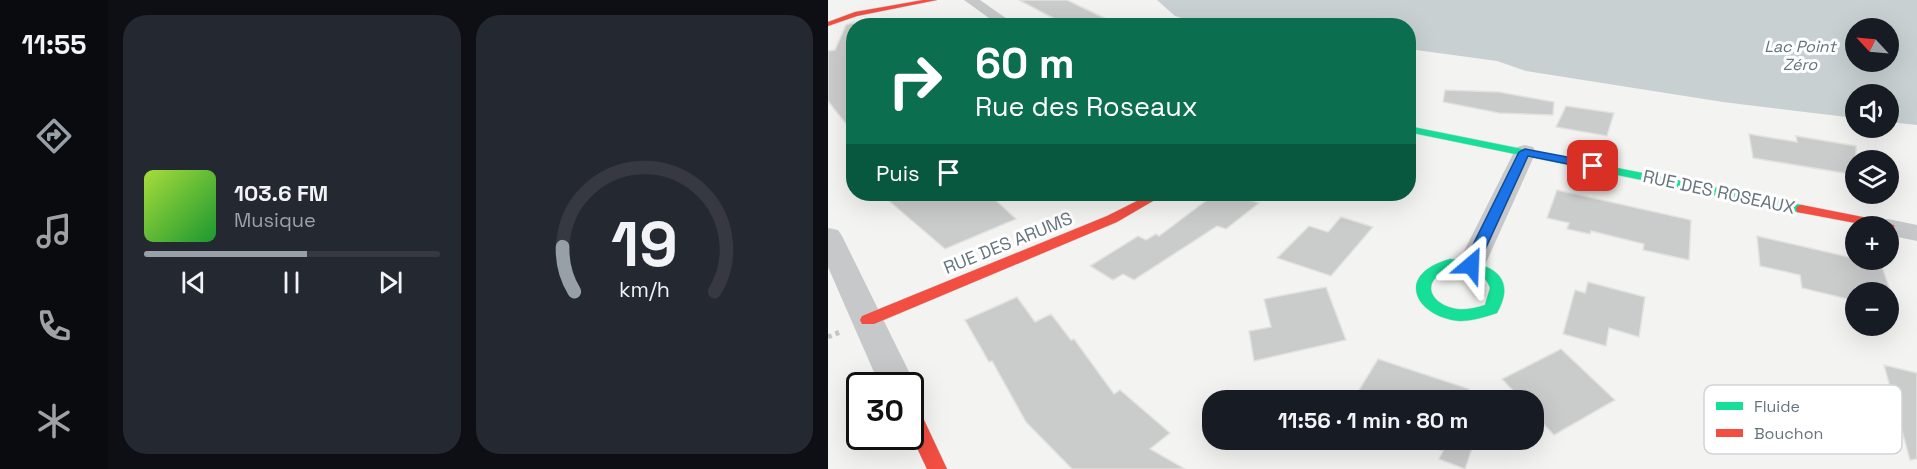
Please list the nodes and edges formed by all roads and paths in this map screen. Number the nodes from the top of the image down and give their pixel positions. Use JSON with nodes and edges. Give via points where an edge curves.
{"nodes":[{"id":1,"x":934,"y":0,"type":"edge"},
{"id":2,"x":971,"y":0,"type":"edge"},
{"id":3,"x":998,"y":18,"type":"edge"},
{"id":4,"x":828,"y":24,"type":"edge"},
{"id":5,"x":1416,"y":131,"type":"edge"},
{"id":6,"x":1525,"y":152,"type":"junction"},
{"id":7,"x":1146,"y":201,"type":"edge"},
{"id":8,"x":1845,"y":218,"type":"edge"},
{"id":9,"x":1899,"y":229,"type":"edge"},
{"id":10,"x":1917,"y":232,"type":"edge"},
{"id":11,"x":828,"y":236,"type":"edge"},
{"id":12,"x":1471,"y":265,"type":"junction"},
{"id":13,"x":868,"y":320,"type":"junction"},
{"id":14,"x":892,"y":372,"type":"edge"},
{"id":15,"x":924,"y":441,"type":"edge"},
{"id":16,"x":937,"y":469,"type":"edge"}],
"edges":[{"from":1,"to":4,"type":"street","via":[[855,14]]},
{"from":2,"to":3,"type":"street"},
{"from":5,"to":6,"type":"street","name":"RUE DES ROSEAUX"},
{"from":6,"to":8,"type":"street","name":"RUE DES ROSEAUX"},
{"from":6,"to":12,"type":"street"},
{"from":7,"to":13,"type":"street","name":"RUE DES ARUMS","via":[[1112,219]]},
{"from":9,"to":10,"type":"street","name":"RUE DES ROSEAUX"},
{"from":11,"to":13,"type":"street"},
{"from":12,"to":12,"type":"street","via":[[1450,264],[1431,271],[1424,278],[1422,291],[1427,300],[1453,315],[1468,316],[1491,309],[1500,294],[1498,285],[1492,276]]},
{"from":13,"to":14,"type":"street"},
{"from":15,"to":16,"type":"street"}]}
